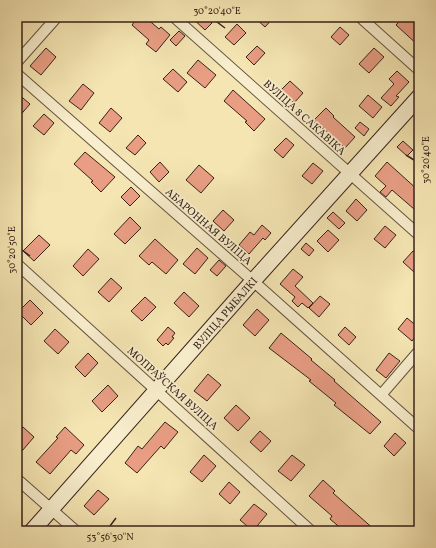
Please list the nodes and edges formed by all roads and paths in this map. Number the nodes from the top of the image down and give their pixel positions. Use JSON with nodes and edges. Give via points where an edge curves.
{"nodes":[{"id":1,"x":57,"y":17,"type":"edge"},
{"id":2,"x":174,"y":17,"type":"edge"},
{"id":3,"x":360,"y":17,"type":"edge"},
{"id":4,"x":17,"y":62,"type":"edge"},
{"id":5,"x":419,"y":70,"type":"edge"},
{"id":6,"x":17,"y":74,"type":"edge"},
{"id":7,"x":419,"y":97,"type":"edge"},
{"id":8,"x":350,"y":173,"type":"junction"},
{"id":9,"x":419,"y":235,"type":"edge"},
{"id":10,"x":17,"y":264,"type":"edge"},
{"id":11,"x":253,"y":281,"type":"junction"},
{"id":12,"x":419,"y":351,"type":"edge"},
{"id":13,"x":157,"y":390,"type":"junction"},
{"id":14,"x":381,"y":395,"type":"junction"},
{"id":15,"x":419,"y":429,"type":"edge"},
{"id":16,"x":17,"y":479,"type":"edge"},
{"id":17,"x":51,"y":509,"type":"junction"},
{"id":18,"x":32,"y":531,"type":"edge"},
{"id":19,"x":76,"y":531,"type":"edge"},
{"id":20,"x":311,"y":531,"type":"edge"}],
"edges":[{"from":1,"to":4,"type":"street"},
{"from":2,"to":8,"type":"street","name":"ВУЛІЦА 8 САКАВІКА"},
{"from":3,"to":5,"type":"street"},
{"from":6,"to":11,"type":"street","name":"АБАРОННАЯ ВУЛІЦА"},
{"from":7,"to":8,"type":"street","name":"ВУЛІЦА РЫБАЛКІ"},
{"from":8,"to":9,"type":"street","name":"ВУЛІЦА 8 САКАВІКА"},
{"from":8,"to":11,"type":"street","name":"ВУЛІЦА РЫБАЛКІ"},
{"from":10,"to":13,"type":"street","name":"МОПРАЎСКАЯ ВУЛІЦА"},
{"from":11,"to":13,"type":"street","name":"ВУЛІЦА РЫБАЛКІ"},
{"from":11,"to":14,"type":"street","name":"АБАРОННАЯ ВУЛІЦА"},
{"from":12,"to":14,"type":"street"},
{"from":13,"to":17,"type":"street","name":"ВУЛІЦА РЫБАЛКІ"},
{"from":13,"to":20,"type":"street","name":"МОПРАЎСКАЯ ВУЛІЦА"},
{"from":14,"to":15,"type":"street","name":"АБАРОННАЯ ВУЛІЦА"},
{"from":16,"to":17,"type":"street"},
{"from":17,"to":18,"type":"street","name":"ВУЛІЦА РЫБАЛКІ"},
{"from":17,"to":19,"type":"street"}]}
